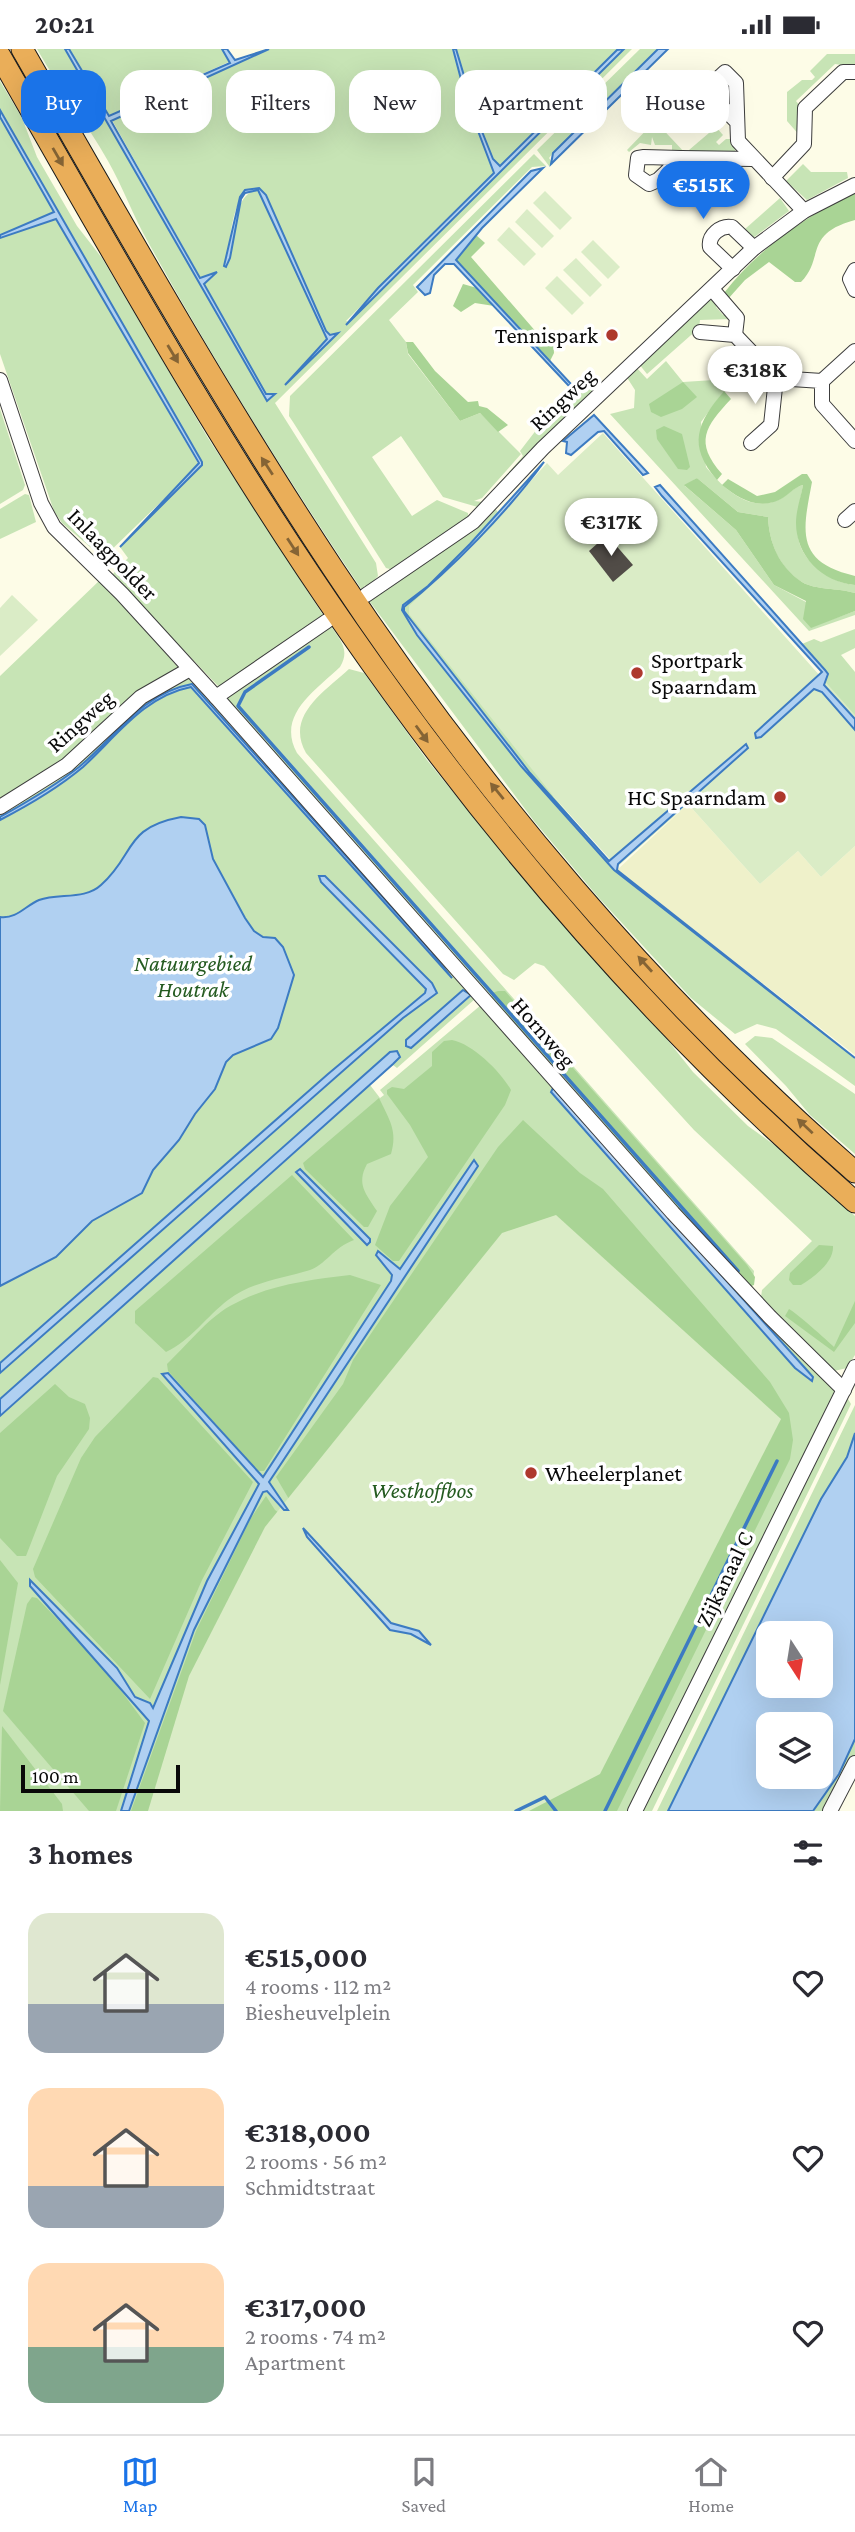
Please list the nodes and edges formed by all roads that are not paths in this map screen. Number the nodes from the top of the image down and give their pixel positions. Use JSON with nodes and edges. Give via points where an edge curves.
{"nodes":[{"id":1,"x":22,"y":49,"type":"edge"},
{"id":2,"x":0,"y":56,"type":"edge"},
{"id":3,"x":855,"y":72,"type":"edge"},
{"id":4,"x":736,"y":121,"type":"dead end"},
{"id":5,"x":681,"y":157,"type":"dead end"},
{"id":6,"x":753,"y":159,"type":"junction"},
{"id":7,"x":772,"y":178,"type":"junction"},
{"id":8,"x":855,"y":185,"type":"edge"},
{"id":9,"x":804,"y":211,"type":"junction"},
{"id":10,"x":754,"y":248,"type":"junction"},
{"id":11,"x":733,"y":269,"type":"junction"},
{"id":12,"x":855,"y":270,"type":"edge"},
{"id":13,"x":712,"y":289,"type":"junction"},
{"id":14,"x":855,"y":290,"type":"edge"},
{"id":15,"x":700,"y":333,"type":"dead end"},
{"id":16,"x":735,"y":335,"type":"junction"},
{"id":17,"x":855,"y":351,"type":"edge"},
{"id":18,"x":776,"y":378,"type":"junction"},
{"id":19,"x":0,"y":380,"type":"edge"},
{"id":20,"x":822,"y":380,"type":"junction"},
{"id":21,"x":855,"y":441,"type":"edge"},
{"id":22,"x":751,"y":443,"type":"dead end"},
{"id":23,"x":366,"y":595,"type":"dead end"},
{"id":24,"x":327,"y":621,"type":"dead end"},
{"id":25,"x":190,"y":669,"type":"junction"},
{"id":26,"x":216,"y":697,"type":"junction"},
{"id":27,"x":0,"y":807,"type":"edge"},
{"id":28,"x":855,"y":1172,"type":"edge"},
{"id":29,"x":855,"y":1202,"type":"edge"},
{"id":30,"x":855,"y":1367,"type":"edge"},
{"id":31,"x":845,"y":1390,"type":"junction"},
{"id":32,"x":855,"y":1763,"type":"edge"},
{"id":33,"x":635,"y":1811,"type":"edge"},
{"id":34,"x":830,"y":1811,"type":"edge"}],
"edges":[{"from":28,"to":1,"type":"highway","one_way":true,"via":[[668,990],[561,871],[461,748],[371,625],[253,443]]},
{"from":2,"to":29,"type":"highway","one_way":true,"via":[[241,466],[347,629],[431,746],[538,880],[658,1012]]},
{"from":3,"to":7,"type":"street","via":[[843,72],[806,109],[802,149]]},
{"from":4,"to":6,"type":"street","via":[[738,141]]},
{"from":5,"to":6,"type":"street"},
{"from":6,"to":7,"type":"street"},
{"from":7,"to":9,"type":"street"},
{"from":8,"to":9,"type":"street","name":"Ringweg"},
{"from":9,"to":10,"type":"street","name":"Ringweg"},
{"from":10,"to":11,"type":"street","name":"Ringweg"},
{"from":10,"to":11,"type":"street","via":[[732,227],[725,226],[711,237],[710,247]]},
{"from":11,"to":13,"type":"street","name":"Ringweg"},
{"from":12,"to":14,"type":"street","via":[[850,279]]},
{"from":13,"to":16,"type":"street","via":[[737,318]]},
{"from":13,"to":23,"type":"street","name":"Ringweg","via":[[543,448],[473,522]]},
{"from":15,"to":16,"type":"street"},
{"from":16,"to":18,"type":"street"},
{"from":17,"to":20,"type":"street"},
{"from":18,"to":20,"type":"street"},
{"from":18,"to":22,"type":"street","via":[[771,425]]},
{"from":19,"to":25,"type":"street","name":"Inlaagpolder","via":[[49,521]]},
{"from":20,"to":21,"type":"street","via":[[822,404]]},
{"from":24,"to":26,"type":"street"},
{"from":25,"to":26,"type":"street","name":"Inlaagpolder"},
{"from":25,"to":27,"type":"street","name":"Ringweg","via":[[141,697],[67,765]]},
{"from":26,"to":31,"type":"street","name":"Hornweg","via":[[673,1213]]},
{"from":30,"to":31,"type":"street","name":"Zijkanaal C"},
{"from":31,"to":33,"type":"street","name":"Zijkanaal C"},
{"from":32,"to":34,"type":"street"}]}
